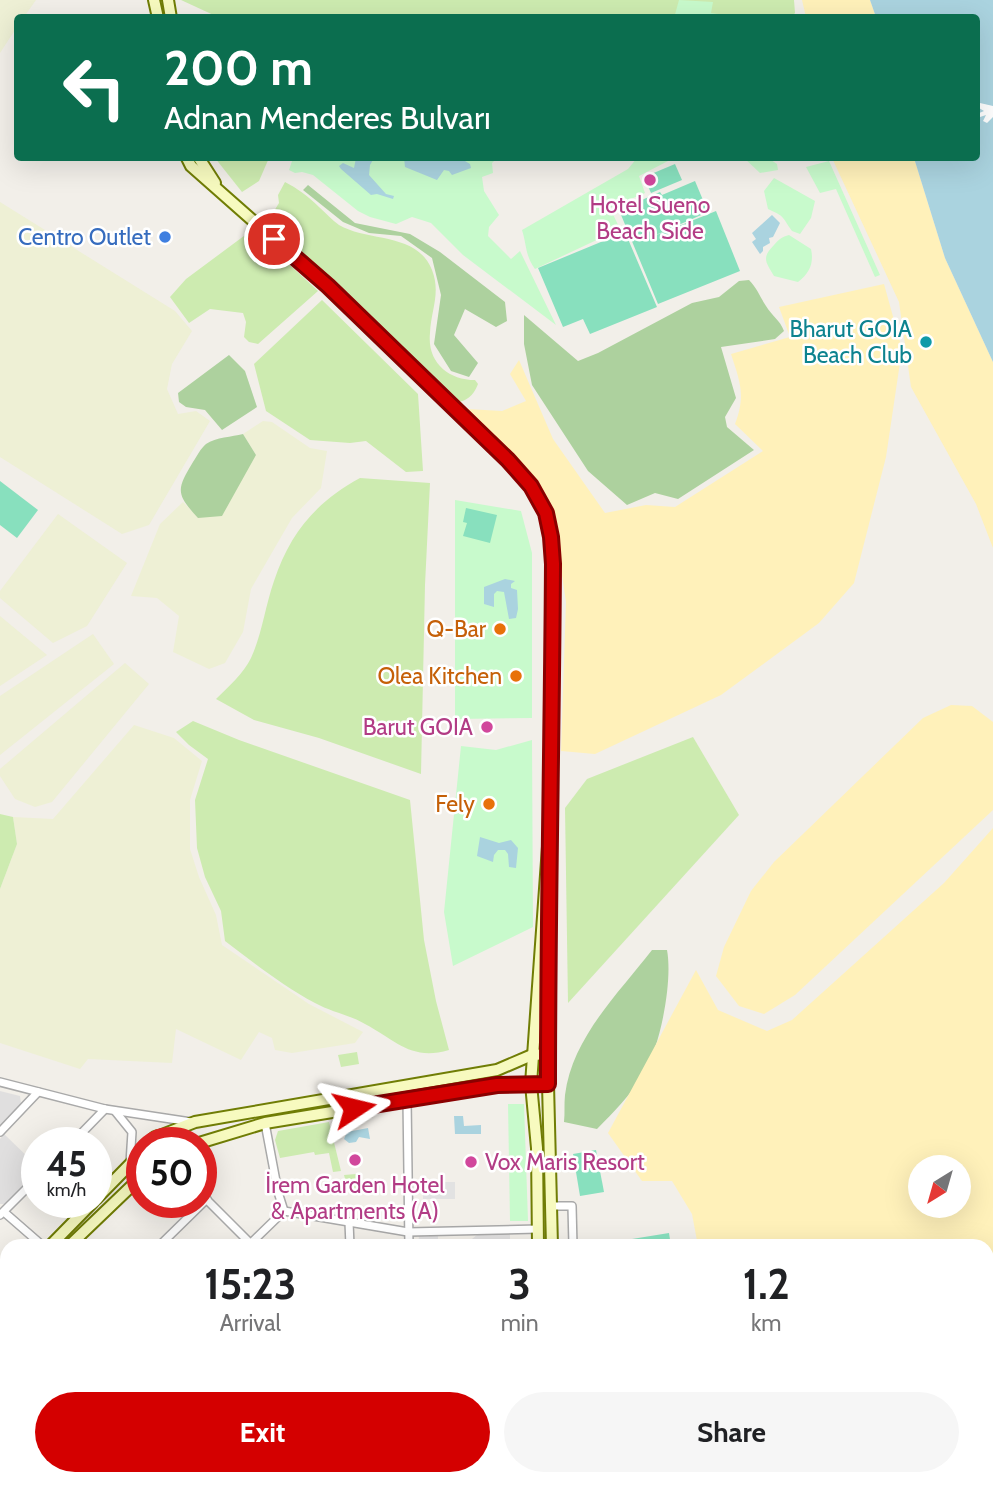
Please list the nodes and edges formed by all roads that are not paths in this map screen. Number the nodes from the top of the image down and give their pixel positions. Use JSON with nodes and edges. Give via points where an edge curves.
{"nodes":[{"id":1,"x":188,"y":161,"type":"edge"},
{"id":2,"x":202,"y":161,"type":"edge"},
{"id":3,"x":220,"y":191,"type":"junction"},
{"id":4,"x":548,"y":871,"type":"junction"},
{"id":5,"x":548,"y":1054,"type":"junction"},
{"id":6,"x":532,"y":1055,"type":"junction"},
{"id":7,"x":0,"y":1082,"type":"edge"},
{"id":8,"x":531,"y":1084,"type":"junction"},
{"id":9,"x":548,"y":1084,"type":"junction"},
{"id":10,"x":38,"y":1092,"type":"junction"},
{"id":11,"x":407,"y":1099,"type":"junction"},
{"id":12,"x":105,"y":1109,"type":"junction"},
{"id":13,"x":114,"y":1111,"type":"junction"},
{"id":14,"x":195,"y":1122,"type":"junction"},
{"id":15,"x":265,"y":1123,"type":"junction"},
{"id":16,"x":88,"y":1127,"type":"edge"},
{"id":17,"x":128,"y":1127,"type":"edge"},
{"id":18,"x":182,"y":1127,"type":"edge"},
{"id":19,"x":0,"y":1132,"type":"edge"},
{"id":20,"x":217,"y":1138,"type":"edge"},
{"id":21,"x":126,"y":1167,"type":"edge"},
{"id":22,"x":112,"y":1183,"type":"edge"},
{"id":23,"x":126,"y":1191,"type":"edge"},
{"id":24,"x":21,"y":1194,"type":"edge"},
{"id":25,"x":551,"y":1206,"type":"junction"},
{"id":26,"x":217,"y":1210,"type":"edge"},
{"id":27,"x":284,"y":1211,"type":"junction"},
{"id":28,"x":2,"y":1213,"type":"edge"},
{"id":29,"x":78,"y":1218,"type":"edge"},
{"id":30,"x":184,"y":1218,"type":"edge"},
{"id":31,"x":349,"y":1222,"type":"junction"},
{"id":32,"x":538,"y":1229,"type":"junction"},
{"id":33,"x":408,"y":1232,"type":"junction"},
{"id":34,"x":34,"y":1239,"type":"edge"},
{"id":35,"x":57,"y":1239,"type":"edge"},
{"id":36,"x":76,"y":1239,"type":"edge"},
{"id":37,"x":165,"y":1239,"type":"edge"},
{"id":38,"x":243,"y":1239,"type":"edge"},
{"id":39,"x":255,"y":1239,"type":"edge"},
{"id":40,"x":350,"y":1239,"type":"edge"},
{"id":41,"x":408,"y":1239,"type":"edge"},
{"id":42,"x":538,"y":1239,"type":"edge"},
{"id":43,"x":552,"y":1239,"type":"edge"},
{"id":44,"x":573,"y":1239,"type":"edge"}],
"edges":[{"from":1,"to":3,"type":"main road"},
{"from":2,"to":3,"type":"main road"},
{"from":3,"to":4,"type":"main road","via":[[328,286],[508,460],[540,499],[553,564]]},
{"from":4,"to":5,"type":"main road"},
{"from":4,"to":6,"type":"main road"},
{"from":5,"to":6,"type":"main road"},
{"from":5,"to":9,"type":"main road"},
{"from":6,"to":8,"type":"main road"},
{"from":6,"to":14,"type":"main road","via":[[497,1070]]},
{"from":7,"to":10,"type":"street"},
{"from":8,"to":9,"type":"main road"},
{"from":8,"to":11,"type":"main road"},
{"from":8,"to":32,"type":"main road"},
{"from":9,"to":25,"type":"main road"},
{"from":10,"to":12,"type":"street"},
{"from":10,"to":19,"type":"street"},
{"from":11,"to":15,"type":"main road"},
{"from":11,"to":33,"type":"street"},
{"from":12,"to":13,"type":"street"},
{"from":12,"to":16,"type":"street"},
{"from":13,"to":14,"type":"street"},
{"from":13,"to":17,"type":"street"},
{"from":14,"to":18,"type":"main road"},
{"from":15,"to":20,"type":"main road"},
{"from":15,"to":27,"type":"street"},
{"from":21,"to":22,"type":"main road"},
{"from":23,"to":36,"type":"main road"},
{"from":24,"to":28,"type":"street"},
{"from":25,"to":43,"type":"main road"},
{"from":25,"to":44,"type":"street","via":[[572,1206]]},
{"from":26,"to":38,"type":"street"},
{"from":27,"to":31,"type":"street"},
{"from":27,"to":39,"type":"street"},
{"from":28,"to":34,"type":"street"},
{"from":29,"to":35,"type":"main road"},
{"from":30,"to":37,"type":"street"},
{"from":31,"to":33,"type":"street"},
{"from":31,"to":40,"type":"street"},
{"from":32,"to":33,"type":"street"},
{"from":32,"to":42,"type":"main road"},
{"from":33,"to":41,"type":"street"}]}
